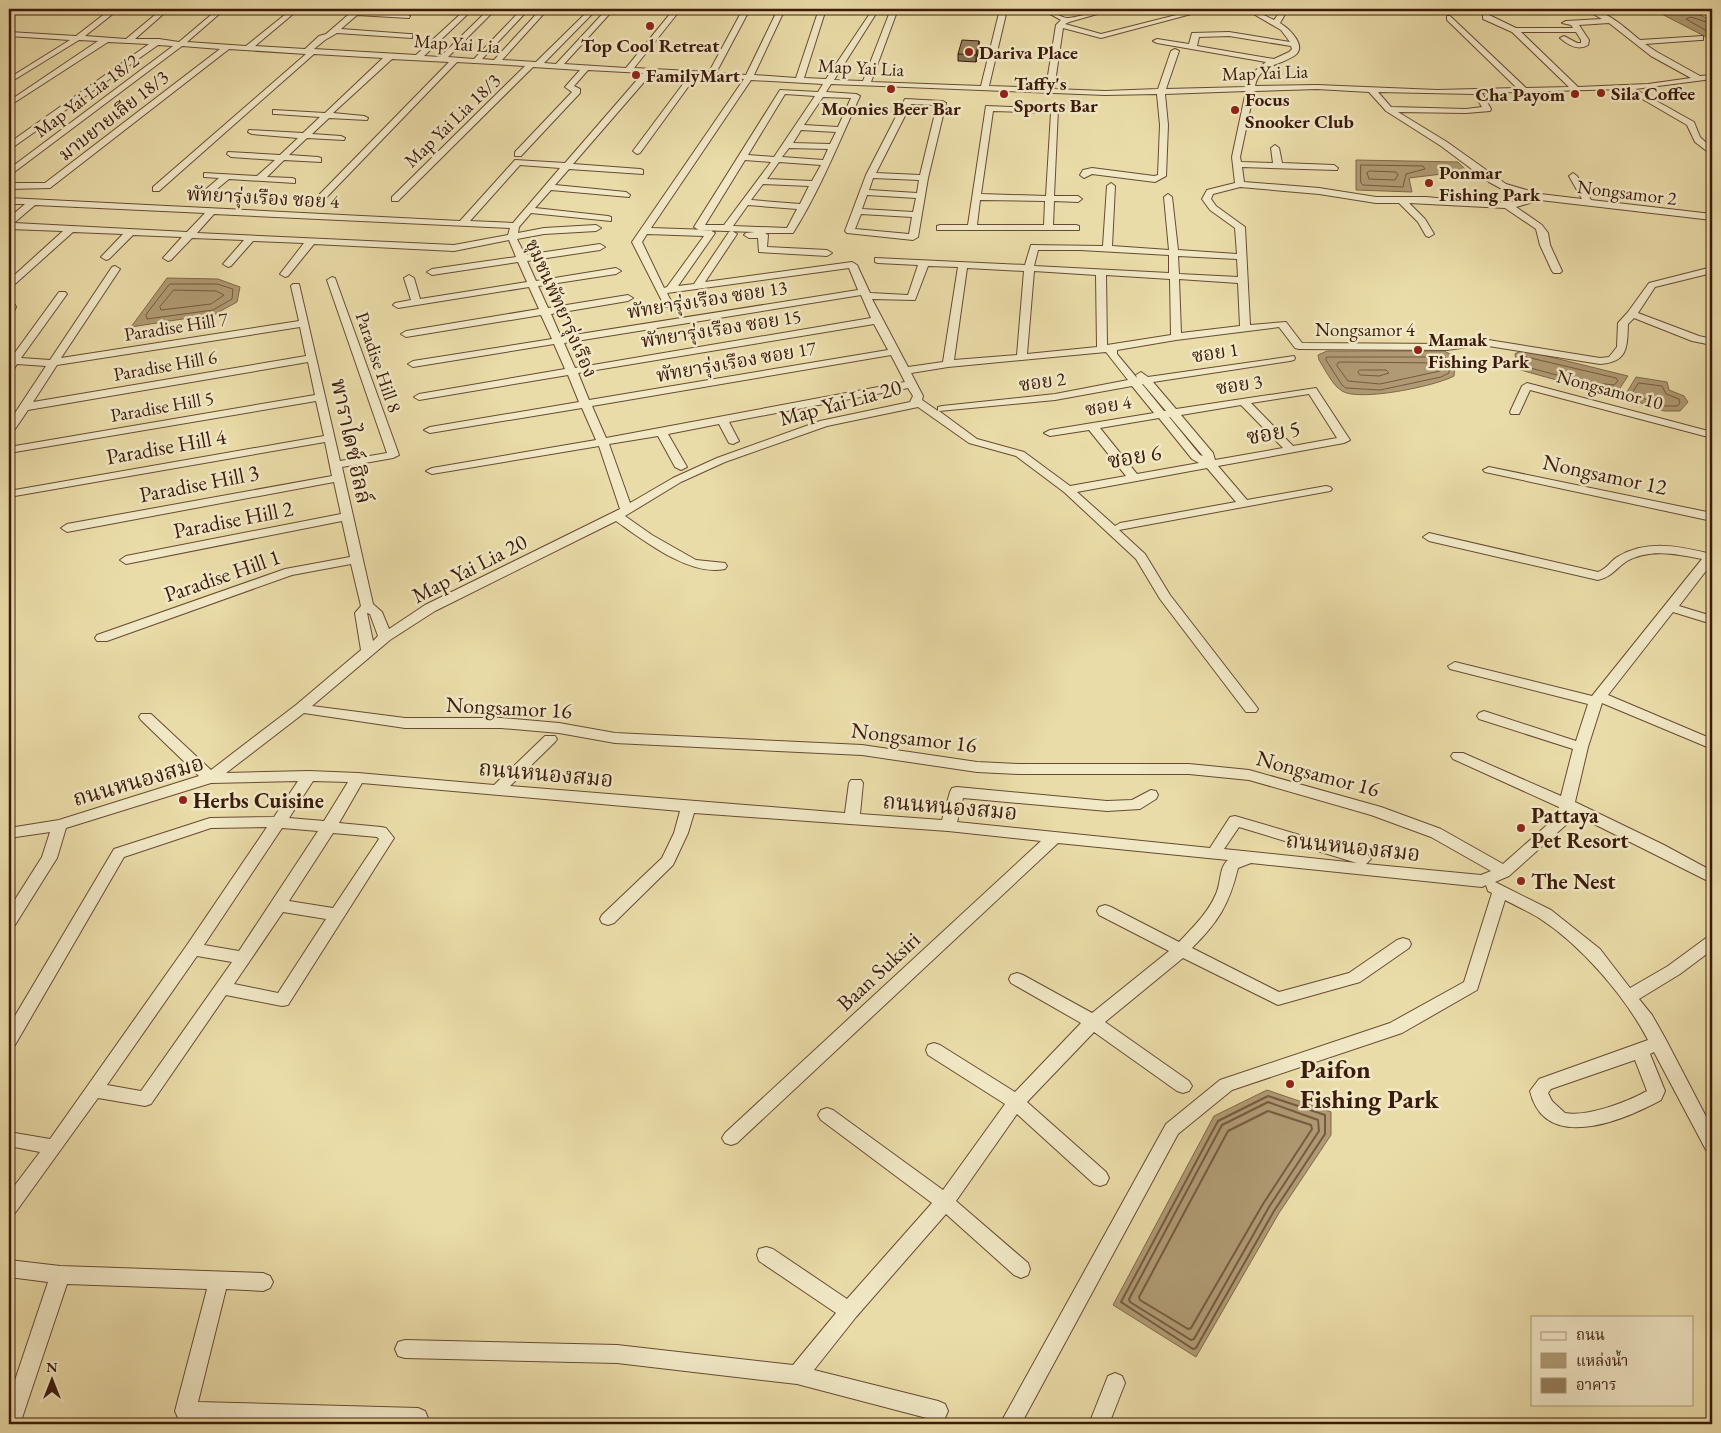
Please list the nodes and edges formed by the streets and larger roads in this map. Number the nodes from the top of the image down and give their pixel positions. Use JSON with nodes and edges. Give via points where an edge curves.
{"nodes":[{"id":1,"x":115,"y":9,"type":"edge"},
{"id":2,"x":166,"y":9,"type":"edge"},
{"id":3,"x":222,"y":9,"type":"edge"},
{"id":4,"x":296,"y":9,"type":"edge"},
{"id":5,"x":366,"y":9,"type":"edge"},
{"id":6,"x":470,"y":9,"type":"edge"},
{"id":7,"x":493,"y":9,"type":"edge"},
{"id":8,"x":526,"y":9,"type":"edge"},
{"id":9,"x":545,"y":9,"type":"edge"},
{"id":10,"x":594,"y":9,"type":"edge"},
{"id":11,"x":611,"y":9,"type":"edge"},
{"id":12,"x":678,"y":9,"type":"edge"},
{"id":13,"x":747,"y":9,"type":"edge"},
{"id":14,"x":782,"y":9,"type":"edge"},
{"id":15,"x":823,"y":9,"type":"edge"},
{"id":16,"x":876,"y":9,"type":"edge"},
{"id":17,"x":895,"y":9,"type":"edge"},
{"id":18,"x":1016,"y":9,"type":"edge"},
{"id":19,"x":1044,"y":9,"type":"edge"},
{"id":20,"x":1106,"y":9,"type":"edge"},
{"id":21,"x":1206,"y":9,"type":"edge"},
{"id":22,"x":1248,"y":9,"type":"edge"},
{"id":23,"x":1285,"y":9,"type":"edge"},
{"id":24,"x":1588,"y":9,"type":"edge"},
{"id":25,"x":355,"y":13,"type":"junction"},
{"id":26,"x":406,"y":16,"type":"dead end"},
{"id":27,"x":1450,"y":18,"type":"dead end"},
{"id":28,"x":1486,"y":18,"type":"dead end"},
{"id":29,"x":1066,"y":20,"type":"junction"},
{"id":30,"x":1611,"y":21,"type":"junction"},
{"id":31,"x":1276,"y":23,"type":"junction"},
{"id":32,"x":1060,"y":25,"type":"junction"},
{"id":33,"x":1576,"y":26,"type":"junction"},
{"id":34,"x":1514,"y":27,"type":"junction"},
{"id":35,"x":9,"y":34,"type":"edge"},
{"id":36,"x":332,"y":34,"type":"junction"},
{"id":37,"x":409,"y":36,"type":"dead end"},
{"id":38,"x":79,"y":37,"type":"junction"},
{"id":39,"x":1564,"y":38,"type":"dead end"},
{"id":40,"x":1700,"y":38,"type":"dead end"},
{"id":41,"x":107,"y":39,"type":"junction"},
{"id":42,"x":128,"y":40,"type":"junction"},
{"id":43,"x":1157,"y":41,"type":"dead end"},
{"id":44,"x":159,"y":42,"type":"junction"},
{"id":45,"x":1639,"y":42,"type":"junction"},
{"id":46,"x":182,"y":43,"type":"junction"},
{"id":47,"x":1296,"y":45,"type":"junction"},
{"id":48,"x":228,"y":46,"type":"junction"},
{"id":49,"x":249,"y":47,"type":"junction"},
{"id":50,"x":1191,"y":47,"type":"junction"},
{"id":51,"x":313,"y":51,"type":"junction"},
{"id":52,"x":1175,"y":51,"type":"dead end"},
{"id":53,"x":391,"y":55,"type":"junction"},
{"id":54,"x":419,"y":57,"type":"junction"},
{"id":55,"x":442,"y":59,"type":"junction"},
{"id":56,"x":455,"y":60,"type":"junction"},
{"id":57,"x":476,"y":61,"type":"junction"},
{"id":58,"x":1274,"y":61,"type":"junction"},
{"id":59,"x":496,"y":62,"type":"junction"},
{"id":60,"x":535,"y":65,"type":"junction"},
{"id":61,"x":558,"y":66,"type":"junction"},
{"id":62,"x":586,"y":68,"type":"junction"},
{"id":63,"x":628,"y":70,"type":"junction"},
{"id":64,"x":648,"y":72,"type":"junction"},
{"id":65,"x":694,"y":74,"type":"junction"},
{"id":66,"x":712,"y":75,"type":"junction"},
{"id":67,"x":748,"y":77,"type":"junction"},
{"id":68,"x":1712,"y":77,"type":"edge"},
{"id":69,"x":1699,"y":79,"type":"junction"},
{"id":70,"x":799,"y":80,"type":"junction"},
{"id":71,"x":9,"y":81,"type":"edge"},
{"id":72,"x":829,"y":82,"type":"junction"},
{"id":73,"x":866,"y":84,"type":"junction"},
{"id":74,"x":927,"y":87,"type":"junction"},
{"id":75,"x":1252,"y":88,"type":"junction"},
{"id":76,"x":1628,"y":88,"type":"junction"},
{"id":77,"x":984,"y":89,"type":"junction"},
{"id":78,"x":1371,"y":89,"type":"junction"},
{"id":79,"x":1576,"y":89,"type":"junction"},
{"id":80,"x":1024,"y":90,"type":"junction"},
{"id":81,"x":1524,"y":90,"type":"junction"},
{"id":82,"x":1050,"y":91,"type":"junction"},
{"id":83,"x":1161,"y":92,"type":"junction"},
{"id":84,"x":1477,"y":92,"type":"junction"},
{"id":85,"x":820,"y":94,"type":"junction"},
{"id":86,"x":920,"y":102,"type":"junction"},
{"id":87,"x":9,"y":104,"type":"edge"},
{"id":88,"x":1389,"y":109,"type":"junction"},
{"id":89,"x":1022,"y":110,"type":"junction"},
{"id":90,"x":276,"y":112,"type":"dead end"},
{"id":91,"x":327,"y":116,"type":"junction"},
{"id":92,"x":364,"y":118,"type":"dead end"},
{"id":93,"x":798,"y":127,"type":"junction"},
{"id":94,"x":842,"y":130,"type":"junction"},
{"id":95,"x":252,"y":132,"type":"dead end"},
{"id":96,"x":306,"y":136,"type":"junction"},
{"id":97,"x":341,"y":138,"type":"dead end"},
{"id":98,"x":788,"y":145,"type":"junction"},
{"id":99,"x":9,"y":146,"type":"edge"},
{"id":100,"x":834,"y":147,"type":"junction"},
{"id":101,"x":1275,"y":148,"type":"dead end"},
{"id":102,"x":637,"y":151,"type":"dead end"},
{"id":103,"x":1712,"y":152,"type":"edge"},
{"id":104,"x":231,"y":154,"type":"dead end"},
{"id":105,"x":282,"y":157,"type":"junction"},
{"id":106,"x":743,"y":157,"type":"junction"},
{"id":107,"x":518,"y":158,"type":"junction"},
{"id":108,"x":318,"y":160,"type":"dead end"},
{"id":109,"x":776,"y":160,"type":"junction"},
{"id":110,"x":826,"y":163,"type":"junction"},
{"id":111,"x":1236,"y":164,"type":"junction"},
{"id":112,"x":566,"y":166,"type":"junction"},
{"id":113,"x":1278,"y":166,"type":"junction"},
{"id":114,"x":1334,"y":168,"type":"dead end"},
{"id":115,"x":640,"y":172,"type":"dead end"},
{"id":116,"x":9,"y":173,"type":"edge"},
{"id":117,"x":207,"y":175,"type":"dead end"},
{"id":118,"x":870,"y":175,"type":"junction"},
{"id":119,"x":1084,"y":175,"type":"dead end"},
{"id":120,"x":226,"y":176,"type":"junction"},
{"id":121,"x":1573,"y":176,"type":"dead end"},
{"id":122,"x":924,"y":178,"type":"junction"},
{"id":123,"x":260,"y":179,"type":"junction"},
{"id":124,"x":761,"y":181,"type":"junction"},
{"id":125,"x":292,"y":182,"type":"dead end"},
{"id":126,"x":814,"y":184,"type":"junction"},
{"id":127,"x":1240,"y":184,"type":"junction"},
{"id":128,"x":9,"y":186,"type":"edge"},
{"id":129,"x":1111,"y":186,"type":"dead end"},
{"id":130,"x":548,"y":187,"type":"junction"},
{"id":131,"x":156,"y":188,"type":"dead end"},
{"id":132,"x":208,"y":192,"type":"dead end"},
{"id":133,"x":863,"y":192,"type":"junction"},
{"id":134,"x":626,"y":195,"type":"dead end"},
{"id":135,"x":921,"y":196,"type":"junction"},
{"id":136,"x":976,"y":197,"type":"junction"},
{"id":137,"x":1168,"y":197,"type":"dead end"},
{"id":138,"x":1049,"y":198,"type":"junction"},
{"id":139,"x":1539,"y":198,"type":"junction"},
{"id":140,"x":395,"y":199,"type":"dead end"},
{"id":141,"x":1078,"y":199,"type":"dead end"},
{"id":142,"x":318,"y":200,"type":"dead end"},
{"id":143,"x":1401,"y":200,"type":"junction"},
{"id":144,"x":9,"y":202,"type":"edge"},
{"id":145,"x":747,"y":202,"type":"junction"},
{"id":146,"x":32,"y":203,"type":"junction"},
{"id":147,"x":1589,"y":204,"type":"junction"},
{"id":148,"x":1506,"y":205,"type":"junction"},
{"id":149,"x":804,"y":206,"type":"junction"},
{"id":150,"x":528,"y":210,"type":"junction"},
{"id":151,"x":212,"y":211,"type":"junction"},
{"id":152,"x":857,"y":211,"type":"junction"},
{"id":153,"x":917,"y":215,"type":"junction"},
{"id":154,"x":1712,"y":218,"type":"edge"},
{"id":155,"x":608,"y":219,"type":"dead end"},
{"id":156,"x":463,"y":223,"type":"junction"},
{"id":157,"x":9,"y":225,"type":"edge"},
{"id":158,"x":515,"y":226,"type":"junction"},
{"id":159,"x":596,"y":228,"type":"dead end"},
{"id":160,"x":940,"y":228,"type":"dead end"},
{"id":161,"x":972,"y":228,"type":"junction"},
{"id":162,"x":1048,"y":228,"type":"junction"},
{"id":163,"x":1076,"y":228,"type":"dead end"},
{"id":164,"x":71,"y":229,"type":"junction"},
{"id":165,"x":643,"y":231,"type":"junction"},
{"id":166,"x":729,"y":231,"type":"junction"},
{"id":167,"x":131,"y":232,"type":"junction"},
{"id":168,"x":710,"y":233,"type":"junction"},
{"id":169,"x":1429,"y":234,"type":"dead end"},
{"id":170,"x":189,"y":235,"type":"junction"},
{"id":171,"x":512,"y":237,"type":"junction"},
{"id":172,"x":251,"y":238,"type":"junction"},
{"id":173,"x":311,"y":241,"type":"junction"},
{"id":174,"x":600,"y":247,"type":"dead end"},
{"id":175,"x":1107,"y":249,"type":"junction"},
{"id":176,"x":1173,"y":252,"type":"junction"},
{"id":177,"x":827,"y":253,"type":"dead end"},
{"id":178,"x":1243,"y":256,"type":"junction"},
{"id":179,"x":106,"y":257,"type":"dead end"},
{"id":180,"x":168,"y":258,"type":"dead end"},
{"id":181,"x":521,"y":258,"type":"junction"},
{"id":182,"x":878,"y":260,"type":"dead end"},
{"id":183,"x":924,"y":262,"type":"junction"},
{"id":184,"x":228,"y":264,"type":"dead end"},
{"id":185,"x":963,"y":264,"type":"junction"},
{"id":186,"x":1029,"y":268,"type":"junction"},
{"id":187,"x":115,"y":269,"type":"dead end"},
{"id":188,"x":1712,"y":270,"type":"edge"},
{"id":189,"x":616,"y":271,"type":"dead end"},
{"id":190,"x":1557,"y":271,"type":"dead end"},
{"id":191,"x":432,"y":272,"type":"dead end"},
{"id":192,"x":1101,"y":272,"type":"junction"},
{"id":193,"x":285,"y":274,"type":"dead end"},
{"id":194,"x":1173,"y":276,"type":"junction"},
{"id":195,"x":409,"y":278,"type":"dead end"},
{"id":196,"x":332,"y":280,"type":"dead end"},
{"id":197,"x":1244,"y":280,"type":"junction"},
{"id":198,"x":12,"y":282,"type":"dead end"},
{"id":199,"x":532,"y":284,"type":"junction"},
{"id":200,"x":296,"y":286,"type":"dead end"},
{"id":201,"x":698,"y":286,"type":"junction"},
{"id":202,"x":666,"y":290,"type":"junction"},
{"id":203,"x":62,"y":294,"type":"dead end"},
{"id":204,"x":864,"y":294,"type":"junction"},
{"id":205,"x":628,"y":298,"type":"dead end"},
{"id":206,"x":416,"y":302,"type":"junction"},
{"id":207,"x":398,"y":305,"type":"dead end"},
{"id":208,"x":668,"y":305,"type":"dead end"},
{"id":209,"x":545,"y":311,"type":"junction"},
{"id":210,"x":1632,"y":314,"type":"junction"},
{"id":211,"x":877,"y":320,"type":"junction"},
{"id":212,"x":304,"y":323,"type":"junction"},
{"id":213,"x":1245,"y":327,"type":"junction"},
{"id":214,"x":406,"y":334,"type":"dead end"},
{"id":215,"x":1176,"y":337,"type":"junction"},
{"id":216,"x":557,"y":340,"type":"junction"},
{"id":217,"x":1712,"y":342,"type":"edge"},
{"id":218,"x":1107,"y":349,"type":"junction"},
{"id":219,"x":893,"y":352,"type":"junction"},
{"id":220,"x":312,"y":358,"type":"junction"},
{"id":221,"x":1022,"y":358,"type":"junction"},
{"id":222,"x":1290,"y":358,"type":"dead end"},
{"id":223,"x":52,"y":363,"type":"junction"},
{"id":224,"x":10,"y":364,"type":"edge"},
{"id":225,"x":413,"y":364,"type":"dead end"},
{"id":226,"x":948,"y":364,"type":"junction"},
{"id":227,"x":571,"y":371,"type":"junction"},
{"id":228,"x":904,"y":371,"type":"junction"},
{"id":229,"x":1139,"y":381,"type":"junction"},
{"id":230,"x":912,"y":384,"type":"junction"},
{"id":231,"x":321,"y":397,"type":"junction"},
{"id":232,"x":420,"y":397,"type":"dead end"},
{"id":233,"x":916,"y":401,"type":"junction"},
{"id":234,"x":1243,"y":402,"type":"junction"},
{"id":235,"x":586,"y":404,"type":"junction"},
{"id":236,"x":24,"y":407,"type":"junction"},
{"id":237,"x":942,"y":409,"type":"dead end"},
{"id":238,"x":1172,"y":412,"type":"junction"},
{"id":239,"x":1515,"y":412,"type":"dead end"},
{"id":240,"x":1160,"y":414,"type":"junction"},
{"id":241,"x":722,"y":420,"type":"junction"},
{"id":242,"x":1092,"y":426,"type":"junction"},
{"id":243,"x":9,"y":430,"type":"edge"},
{"id":244,"x":430,"y":430,"type":"dead end"},
{"id":245,"x":660,"y":432,"type":"junction"},
{"id":246,"x":1050,"y":433,"type":"dead end"},
{"id":247,"x":1712,"y":435,"type":"edge"},
{"id":248,"x":330,"y":438,"type":"junction"},
{"id":249,"x":1344,"y":440,"type":"joint"},
{"id":250,"x":733,"y":441,"type":"dead end"},
{"id":251,"x":602,"y":442,"type":"junction"},
{"id":252,"x":9,"y":450,"type":"edge"},
{"id":253,"x":1290,"y":450,"type":"junction"},
{"id":254,"x":1209,"y":463,"type":"junction"},
{"id":255,"x":336,"y":466,"type":"junction"},
{"id":256,"x":681,"y":467,"type":"dead end"},
{"id":257,"x":432,"y":470,"type":"dead end"},
{"id":258,"x":1489,"y":470,"type":"dead end"},
{"id":259,"x":1132,"y":477,"type":"junction"},
{"id":260,"x":339,"y":478,"type":"junction"},
{"id":261,"x":1326,"y":489,"type":"dead end"},
{"id":262,"x":1068,"y":490,"type":"junction"},
{"id":263,"x":9,"y":494,"type":"edge"},
{"id":264,"x":1244,"y":504,"type":"junction"},
{"id":265,"x":622,"y":513,"type":"junction"},
{"id":266,"x":347,"y":516,"type":"junction"},
{"id":267,"x":1712,"y":517,"type":"edge"},
{"id":268,"x":1120,"y":527,"type":"dead end"},
{"id":269,"x":67,"y":528,"type":"dead end"},
{"id":270,"x":1429,"y":537,"type":"dead end"},
{"id":271,"x":1711,"y":556,"type":"edge"},
{"id":272,"x":356,"y":559,"type":"junction"},
{"id":273,"x":126,"y":560,"type":"dead end"},
{"id":274,"x":721,"y":566,"type":"dead end"},
{"id":275,"x":367,"y":606,"type":"junction"},
{"id":276,"x":1670,"y":607,"type":"junction"},
{"id":277,"x":1712,"y":620,"type":"edge"},
{"id":278,"x":385,"y":637,"type":"junction"},
{"id":279,"x":102,"y":638,"type":"dead end"},
{"id":280,"x":368,"y":651,"type":"junction"},
{"id":281,"x":1455,"y":666,"type":"dead end"},
{"id":282,"x":1598,"y":699,"type":"junction"},
{"id":283,"x":301,"y":708,"type":"junction"},
{"id":284,"x":1251,"y":708,"type":"dead end"},
{"id":285,"x":1484,"y":716,"type":"dead end"},
{"id":286,"x":146,"y":717,"type":"dead end"},
{"id":287,"x":550,"y":739,"type":"dead end"},
{"id":288,"x":1712,"y":744,"type":"edge"},
{"id":289,"x":1581,"y":747,"type":"junction"},
{"id":290,"x":1458,"y":756,"type":"dead end"},
{"id":291,"x":309,"y":776,"type":"junction"},
{"id":292,"x":210,"y":778,"type":"junction"},
{"id":293,"x":358,"y":778,"type":"junction"},
{"id":294,"x":856,"y":783,"type":"dead end"},
{"id":295,"x":499,"y":790,"type":"junction"},
{"id":296,"x":1151,"y":795,"type":"dead end"},
{"id":297,"x":1568,"y":805,"type":"junction"},
{"id":298,"x":688,"y":808,"type":"junction"},
{"id":299,"x":852,"y":819,"type":"junction"},
{"id":300,"x":278,"y":822,"type":"junction"},
{"id":301,"x":60,"y":825,"type":"junction"},
{"id":302,"x":330,"y":826,"type":"junction"},
{"id":303,"x":948,"y":826,"type":"junction"},
{"id":304,"x":9,"y":833,"type":"edge"},
{"id":305,"x":1055,"y":837,"type":"junction"},
{"id":306,"x":1214,"y":854,"type":"junction"},
{"id":307,"x":1250,"y":857,"type":"junction"},
{"id":308,"x":1363,"y":859,"type":"dead end"},
{"id":309,"x":1504,"y":872,"type":"junction"},
{"id":310,"x":1712,"y":878,"type":"edge"},
{"id":311,"x":1482,"y":881,"type":"junction"},
{"id":312,"x":1500,"y":891,"type":"junction"},
{"id":313,"x":278,"y":905,"type":"junction"},
{"id":314,"x":1105,"y":911,"type":"dead end"},
{"id":315,"x":338,"y":916,"type":"junction"},
{"id":316,"x":608,"y":919,"type":"dead end"},
{"id":317,"x":9,"y":921,"type":"edge"},
{"id":318,"x":1712,"y":942,"type":"edge"},
{"id":319,"x":1403,"y":944,"type":"dead end"},
{"id":320,"x":194,"y":949,"type":"junction"},
{"id":321,"x":1181,"y":950,"type":"junction"},
{"id":322,"x":242,"y":958,"type":"junction"},
{"id":323,"x":1017,"y":979,"type":"dead end"},
{"id":324,"x":222,"y":988,"type":"junction"},
{"id":325,"x":1628,"y":997,"type":"junction"},
{"id":326,"x":1093,"y":1022,"type":"junction"},
{"id":327,"x":9,"y":1040,"type":"edge"},
{"id":328,"x":1659,"y":1043,"type":"junction"},
{"id":329,"x":934,"y":1050,"type":"dead end"},
{"id":330,"x":1640,"y":1051,"type":"junction"},
{"id":331,"x":1183,"y":1086,"type":"dead end"},
{"id":332,"x":93,"y":1090,"type":"junction"},
{"id":333,"x":1016,"y":1102,"type":"junction"},
{"id":334,"x":827,"y":1115,"type":"dead end"},
{"id":335,"x":731,"y":1138,"type":"dead end"},
{"id":336,"x":9,"y":1139,"type":"edge"},
{"id":337,"x":1712,"y":1145,"type":"edge"},
{"id":338,"x":54,"y":1147,"type":"junction"},
{"id":339,"x":1100,"y":1178,"type":"dead end"},
{"id":340,"x":945,"y":1202,"type":"junction"},
{"id":341,"x":9,"y":1207,"type":"edge"},
{"id":342,"x":766,"y":1255,"type":"dead end"},
{"id":343,"x":9,"y":1269,"type":"edge"},
{"id":344,"x":1021,"y":1269,"type":"dead end"},
{"id":345,"x":60,"y":1275,"type":"junction"},
{"id":346,"x":219,"y":1279,"type":"junction"},
{"id":347,"x":263,"y":1282,"type":"dead end"},
{"id":348,"x":849,"y":1311,"type":"junction"},
{"id":349,"x":405,"y":1349,"type":"dead end"},
{"id":350,"x":797,"y":1375,"type":"junction"},
{"id":351,"x":1115,"y":1383,"type":"dead end"},
{"id":352,"x":938,"y":1411,"type":"dead end"},
{"id":353,"x":418,"y":1418,"type":"dead end"},
{"id":354,"x":10,"y":1424,"type":"edge"},
{"id":355,"x":1010,"y":1424,"type":"edge"},
{"id":356,"x":1099,"y":1424,"type":"edge"}],
"edges":[{"from":1,"to":38,"type":"street"},
{"from":2,"to":42,"type":"street"},
{"from":3,"to":46,"type":"street","name":"Map Yai Lia 18/2"},
{"from":4,"to":49,"type":"street"},
{"from":5,"to":25,"type":"street"},
{"from":6,"to":54,"type":"street"},
{"from":7,"to":55,"type":"street"},
{"from":8,"to":57,"type":"street"},
{"from":9,"to":59,"type":"street"},
{"from":10,"to":60,"type":"street","name":"Map Yai Lia 18/3"},
{"from":11,"to":61,"type":"street"},
{"from":12,"to":63,"type":"street"},
{"from":13,"to":66,"type":"street"},
{"from":14,"to":67,"type":"street"},
{"from":15,"to":70,"type":"street"},
{"from":16,"to":72,"type":"street"},
{"from":17,"to":73,"type":"street"},
{"from":18,"to":77,"type":"street","via":[[1002,13]]},
{"from":19,"to":29,"type":"street"},
{"from":20,"to":29,"type":"street"},
{"from":21,"to":32,"type":"street","via":[[1101,36]]},
{"from":22,"to":31,"type":"street"},
{"from":23,"to":31,"type":"street"},
{"from":24,"to":30,"type":"street"},
{"from":25,"to":26,"type":"street"},
{"from":25,"to":36,"type":"street"},
{"from":27,"to":81,"type":"street"},
{"from":28,"to":34,"type":"street"},
{"from":29,"to":32,"type":"street"},
{"from":30,"to":33,"type":"street"},
{"from":30,"to":45,"type":"street"},
{"from":31,"to":47,"type":"street","via":[[1290,33]]},
{"from":32,"to":82,"type":"street"},
{"from":33,"to":34,"type":"street"},
{"from":33,"to":39,"type":"street","via":[[1585,40],[1583,46],[1574,45]]},
{"from":34,"to":79,"type":"street"},
{"from":35,"to":38,"type":"street","name":"Map Yai Lia"},
{"from":36,"to":37,"type":"street"},
{"from":36,"to":51,"type":"street","via":[[333,38]]},
{"from":38,"to":41,"type":"street","name":"Map Yai Lia"},
{"from":38,"to":71,"type":"street"},
{"from":40,"to":45,"type":"street"},
{"from":41,"to":42,"type":"street","name":"Map Yai Lia"},
{"from":41,"to":87,"type":"street"},
{"from":42,"to":44,"type":"street","name":"Map Yai Lia"},
{"from":43,"to":50,"type":"street"},
{"from":44,"to":46,"type":"street","name":"Map Yai Lia"},
{"from":44,"to":99,"type":"street"},
{"from":45,"to":69,"type":"street"},
{"from":46,"to":48,"type":"street","name":"Map Yai Lia"},
{"from":46,"to":116,"type":"street","name":"Map Yai Lia 18/2"},
{"from":47,"to":50,"type":"street","via":[[1226,33],[1196,35]]},
{"from":47,"to":58,"type":"street","via":[[1292,54]]},
{"from":48,"to":49,"type":"street","name":"Map Yai Lia"},
{"from":48,"to":128,"type":"street","name":"มาบยายเลีย 18/3","via":[[48,186]]},
{"from":49,"to":51,"type":"street","name":"Map Yai Lia"},
{"from":50,"to":58,"type":"street"},
{"from":51,"to":53,"type":"street","name":"Map Yai Lia"},
{"from":51,"to":131,"type":"street"},
{"from":52,"to":83,"type":"street"},
{"from":53,"to":54,"type":"street","name":"Map Yai Lia"},
{"from":53,"to":91,"type":"street"},
{"from":54,"to":55,"type":"street","name":"Map Yai Lia"},
{"from":55,"to":56,"type":"street","name":"Map Yai Lia"},
{"from":56,"to":57,"type":"street","name":"Map Yai Lia"},
{"from":56,"to":142,"type":"street"},
{"from":57,"to":59,"type":"street","name":"Map Yai Lia"},
{"from":58,"to":75,"type":"street","via":[[1253,77]]},
{"from":59,"to":60,"type":"street","name":"Map Yai Lia"},
{"from":60,"to":61,"type":"street","name":"Map Yai Lia"},
{"from":60,"to":140,"type":"street","name":"Map Yai Lia 18/3"},
{"from":61,"to":62,"type":"street","name":"Map Yai Lia"},
{"from":62,"to":63,"type":"street","name":"Map Yai Lia"},
{"from":62,"to":107,"type":"street","via":[[568,87],[577,91]]},
{"from":63,"to":64,"type":"street","name":"Map Yai Lia"},
{"from":64,"to":65,"type":"street","name":"Map Yai Lia"},
{"from":64,"to":112,"type":"street","name":"ชุมชนพัทยารุ่งเรือง"},
{"from":65,"to":66,"type":"street","name":"Map Yai Lia"},
{"from":65,"to":102,"type":"street"},
{"from":66,"to":67,"type":"street","name":"Map Yai Lia"},
{"from":67,"to":70,"type":"street","name":"Map Yai Lia"},
{"from":67,"to":165,"type":"street"},
{"from":68,"to":69,"type":"street","name":"Map Yai Lia"},
{"from":69,"to":76,"type":"street","name":"Map Yai Lia"},
{"from":70,"to":72,"type":"street","name":"Map Yai Lia"},
{"from":72,"to":73,"type":"street","name":"Map Yai Lia"},
{"from":72,"to":85,"type":"street"},
{"from":73,"to":74,"type":"street","name":"Map Yai Lia"},
{"from":74,"to":77,"type":"street","name":"Map Yai Lia"},
{"from":74,"to":86,"type":"street"},
{"from":75,"to":78,"type":"street","name":"Map Yai Lia"},
{"from":75,"to":83,"type":"street","name":"Map Yai Lia"},
{"from":75,"to":111,"type":"street"},
{"from":76,"to":79,"type":"street","name":"Map Yai Lia"},
{"from":76,"to":103,"type":"street","via":[[1691,124],[1699,143]]},
{"from":77,"to":80,"type":"street","name":"Map Yai Lia"},
{"from":78,"to":84,"type":"street","name":"Map Yai Lia"},
{"from":78,"to":88,"type":"street"},
{"from":79,"to":81,"type":"street","name":"Map Yai Lia"},
{"from":80,"to":82,"type":"street","name":"Map Yai Lia"},
{"from":80,"to":89,"type":"street"},
{"from":81,"to":84,"type":"street","name":"Map Yai Lia"},
{"from":82,"to":83,"type":"street","name":"Map Yai Lia"},
{"from":83,"to":119,"type":"street","via":[[1164,125],[1162,176],[1155,179],[1092,171]]},
{"from":84,"to":88,"type":"street","via":[[1487,109]]},
{"from":85,"to":93,"type":"street"},
{"from":85,"to":94,"type":"street","via":[[856,96]]},
{"from":85,"to":106,"type":"street","via":[[783,92]]},
{"from":86,"to":118,"type":"street","via":[[908,101]]},
{"from":86,"to":122,"type":"street","via":[[942,103]]},
{"from":88,"to":139,"type":"street","via":[[1492,180]]},
{"from":89,"to":136,"type":"street","via":[[989,108]]},
{"from":89,"to":138,"type":"street","via":[[1055,112]]},
{"from":90,"to":91,"type":"street"},
{"from":91,"to":92,"type":"street"},
{"from":91,"to":96,"type":"street"},
{"from":93,"to":94,"type":"street"},
{"from":93,"to":98,"type":"street"},
{"from":94,"to":100,"type":"street"},
{"from":95,"to":96,"type":"street"},
{"from":96,"to":97,"type":"street"},
{"from":96,"to":105,"type":"street"},
{"from":98,"to":100,"type":"street"},
{"from":98,"to":109,"type":"street"},
{"from":100,"to":110,"type":"street"},
{"from":101,"to":113,"type":"street"},
{"from":104,"to":105,"type":"street"},
{"from":105,"to":108,"type":"street"},
{"from":105,"to":123,"type":"street"},
{"from":106,"to":109,"type":"street"},
{"from":106,"to":166,"type":"street","via":[[699,226]]},
{"from":107,"to":112,"type":"street"},
{"from":107,"to":156,"type":"street"},
{"from":109,"to":110,"type":"street"},
{"from":109,"to":124,"type":"street"},
{"from":110,"to":126,"type":"street"},
{"from":111,"to":113,"type":"street"},
{"from":111,"to":127,"type":"street"},
{"from":112,"to":115,"type":"street"},
{"from":112,"to":130,"type":"street","name":"ชุมชนพัทยารุ่งเรือง"},
{"from":113,"to":114,"type":"street"},
{"from":117,"to":120,"type":"street"},
{"from":118,"to":122,"type":"street"},
{"from":118,"to":133,"type":"street"},
{"from":120,"to":123,"type":"street"},
{"from":120,"to":132,"type":"street"},
{"from":121,"to":147,"type":"street"},
{"from":122,"to":135,"type":"street"},
{"from":123,"to":125,"type":"street"},
{"from":124,"to":126,"type":"street"},
{"from":124,"to":145,"type":"street"},
{"from":126,"to":149,"type":"street"},
{"from":127,"to":143,"type":"street"},
{"from":127,"to":178,"type":"street","via":[[1210,192],[1206,199],[1240,227]]},
{"from":129,"to":175,"type":"street"},
{"from":130,"to":134,"type":"street"},
{"from":130,"to":150,"type":"street","name":"ชุมชนพัทยารุ่งเรือง"},
{"from":133,"to":135,"type":"street"},
{"from":133,"to":152,"type":"street"},
{"from":135,"to":153,"type":"street"},
{"from":136,"to":138,"type":"street"},
{"from":136,"to":161,"type":"street"},
{"from":137,"to":176,"type":"street"},
{"from":138,"to":141,"type":"street"},
{"from":138,"to":162,"type":"street"},
{"from":139,"to":147,"type":"street","name":"Nongsamor 2"},
{"from":139,"to":148,"type":"street"},
{"from":143,"to":148,"type":"street"},
{"from":143,"to":169,"type":"street","via":[[1422,221]]},
{"from":144,"to":146,"type":"street","name":"พัทยารุ่งเรือง ซอย 4"},
{"from":145,"to":149,"type":"street"},
{"from":145,"to":166,"type":"street"},
{"from":146,"to":151,"type":"street","name":"พัทยารุ่งเรือง ซอย 4"},
{"from":146,"to":157,"type":"street"},
{"from":147,"to":154,"type":"street","name":"Nongsamor 2"},
{"from":148,"to":190,"type":"street","via":[[1539,227]]},
{"from":149,"to":166,"type":"street","via":[[790,231]]},
{"from":150,"to":155,"type":"street"},
{"from":150,"to":158,"type":"street","name":"ชุมชนพัทยารุ่งเรือง"},
{"from":151,"to":156,"type":"street","name":"พัทยารุ่งเรือง ซอย 4"},
{"from":151,"to":170,"type":"street"},
{"from":152,"to":153,"type":"street"},
{"from":152,"to":153,"type":"street","via":[[850,231],[912,237]]},
{"from":156,"to":158,"type":"street","name":"พัทยารุ่งเรือง ซอย 4"},
{"from":157,"to":164,"type":"street"},
{"from":158,"to":171,"type":"street","name":"ชุมชนพัทยารุ่งเรือง"},
{"from":159,"to":171,"type":"street"},
{"from":160,"to":161,"type":"street"},
{"from":161,"to":162,"type":"street"},
{"from":162,"to":163,"type":"street"},
{"from":164,"to":167,"type":"street"},
{"from":164,"to":198,"type":"street"},
{"from":165,"to":168,"type":"street"},
{"from":165,"to":202,"type":"street","via":[[638,242],[648,266]]},
{"from":166,"to":168,"type":"street"},
{"from":166,"to":177,"type":"street","via":[[763,235],[762,250]]},
{"from":166,"to":201,"type":"street"},
{"from":167,"to":170,"type":"street"},
{"from":167,"to":179,"type":"street"},
{"from":168,"to":202,"type":"street"},
{"from":170,"to":172,"type":"street"},
{"from":170,"to":180,"type":"street"},
{"from":171,"to":173,"type":"street","via":[[454,248]]},
{"from":171,"to":181,"type":"street","name":"ชุมชนพัทยารุ่งเรือง"},
{"from":172,"to":173,"type":"street"},
{"from":172,"to":184,"type":"street"},
{"from":173,"to":193,"type":"street"},
{"from":174,"to":181,"type":"street"},
{"from":175,"to":176,"type":"street"},
{"from":175,"to":186,"type":"street","via":[[1034,247]]},
{"from":176,"to":178,"type":"street"},
{"from":176,"to":194,"type":"street"},
{"from":178,"to":197,"type":"street"},
{"from":181,"to":191,"type":"street"},
{"from":181,"to":199,"type":"street","name":"ชุมชนพัทยารุ่งเรือง"},
{"from":182,"to":183,"type":"street"},
{"from":183,"to":185,"type":"street"},
{"from":183,"to":204,"type":"street","name":"พัทยารุ่งเรือง ซอย 13","via":[[912,298]]},
{"from":185,"to":186,"type":"street"},
{"from":185,"to":226,"type":"street"},
{"from":186,"to":192,"type":"street"},
{"from":186,"to":221,"type":"street"},
{"from":187,"to":223,"type":"street"},
{"from":188,"to":210,"type":"street","name":"Nongsamor 4","via":[[1652,285]]},
{"from":189,"to":199,"type":"street"},
{"from":192,"to":194,"type":"street"},
{"from":192,"to":218,"type":"street"},
{"from":194,"to":197,"type":"street"},
{"from":194,"to":215,"type":"street"},
{"from":195,"to":206,"type":"street"},
{"from":196,"to":255,"type":"street","via":[[393,455]]},
{"from":197,"to":213,"type":"street"},
{"from":199,"to":206,"type":"street"},
{"from":199,"to":209,"type":"street","name":"ชุมชนพัทยารุ่งเรือง"},
{"from":200,"to":212,"type":"street","name":"พาราไดซ์ ฮิลล์"},
{"from":201,"to":202,"type":"street"},
{"from":201,"to":204,"type":"street","via":[[852,265]]},
{"from":202,"to":208,"type":"street"},
{"from":203,"to":224,"type":"street"},
{"from":204,"to":211,"type":"street"},
{"from":204,"to":216,"type":"street","name":"พัทยารุ่งเรือง ซอย 13"},
{"from":205,"to":209,"type":"street"},
{"from":206,"to":207,"type":"street"},
{"from":209,"to":214,"type":"street"},
{"from":209,"to":216,"type":"street","name":"ชุมชนพัทยารุ่งเรือง"},
{"from":210,"to":213,"type":"street","name":"Nongsamor 4","via":[[1623,323],[1622,347],[1612,360],[1600,361],[1490,342],[1447,347],[1299,346],[1282,324]]},
{"from":210,"to":217,"type":"street"},
{"from":211,"to":219,"type":"street"},
{"from":211,"to":227,"type":"street","name":"พัทยารุ่งเรือง ซอย 15"},
{"from":212,"to":220,"type":"street","name":"พาราไดซ์ ฮิลล์"},
{"from":212,"to":223,"type":"street","name":"Paradise Hill 7"},
{"from":213,"to":215,"type":"street","name":"Map Yai Lia 20"},
{"from":215,"to":218,"type":"street","name":"Map Yai Lia 20"},
{"from":216,"to":225,"type":"street"},
{"from":216,"to":227,"type":"street","name":"ชุมชนพัทยารุ่งเรือง"},
{"from":218,"to":221,"type":"street","name":"Map Yai Lia 20"},
{"from":218,"to":229,"type":"street"},
{"from":219,"to":228,"type":"street"},
{"from":219,"to":235,"type":"street","name":"พัทยารุ่งเรือง ซอย 17"},
{"from":220,"to":231,"type":"street","name":"พาราไดซ์ ฮิลล์"},
{"from":220,"to":236,"type":"street","name":"Paradise Hill 6"},
{"from":221,"to":226,"type":"street","name":"Map Yai Lia 20"},
{"from":222,"to":229,"type":"street","name":"ซอย 1"},
{"from":223,"to":224,"type":"street"},
{"from":223,"to":236,"type":"street"},
{"from":226,"to":228,"type":"street","name":"Map Yai Lia 20"},
{"from":227,"to":232,"type":"street","name":"พัทยารุ่งเรือง ซอย 15"},
{"from":227,"to":235,"type":"street","name":"ชุมชนพัทยารุ่งเรือง"},
{"from":228,"to":230,"type":"street","name":"Map Yai Lia 20"},
{"from":229,"to":237,"type":"street","name":"ซอย 2","via":[[1055,397]]},
{"from":229,"to":238,"type":"street"},
{"from":229,"to":240,"type":"street"},
{"from":230,"to":233,"type":"street","name":"Map Yai Lia 20","via":[[918,396]]},
{"from":230,"to":241,"type":"street"},
{"from":231,"to":248,"type":"street","name":"พาราไดซ์ ฮิลล์"},
{"from":231,"to":252,"type":"street","name":"Paradise Hill 5"},
{"from":233,"to":262,"type":"street","via":[[972,441],[1020,454]]},
{"from":233,"to":265,"type":"street","name":"Map Yai Lia 20","via":[[915,404],[824,423],[763,444],[677,480]]},
{"from":234,"to":238,"type":"street","name":"ซอย 3"},
{"from":234,"to":249,"type":"street","name":"ซอย 3","via":[[1312,390]]},
{"from":234,"to":253,"type":"street"},
{"from":235,"to":244,"type":"street","name":"พัทยารุ่งเรือง ซอย 17"},
{"from":235,"to":251,"type":"street","name":"ชุมชนพัทยารุ่งเรือง"},
{"from":236,"to":243,"type":"street"},
{"from":238,"to":240,"type":"street","name":"ซอย 4"},
{"from":238,"to":254,"type":"street","via":[[1209,455]]},
{"from":239,"to":247,"type":"street","name":"Nongsamor 10","via":[[1527,386]]},
{"from":240,"to":242,"type":"street","name":"ซอย 4"},
{"from":240,"to":254,"type":"street","via":[[1196,457]]},
{"from":241,"to":245,"type":"street"},
{"from":241,"to":250,"type":"street"},
{"from":242,"to":246,"type":"street","name":"ซอย 4"},
{"from":242,"to":259,"type":"street"},
{"from":245,"to":251,"type":"street"},
{"from":245,"to":256,"type":"street"},
{"from":248,"to":255,"type":"street","name":"พาราไดซ์ ฮิลล์"},
{"from":248,"to":263,"type":"street","name":"Paradise Hill 4"},
{"from":249,"to":253,"type":"street","name":"ซอย 5"},
{"from":251,"to":257,"type":"street"},
{"from":251,"to":265,"type":"street","name":"ชุมชนพัทยารุ่งเรือง"},
{"from":253,"to":254,"type":"street","name":"ซอย 5"},
{"from":254,"to":259,"type":"street","name":"ซอย 6"},
{"from":254,"to":264,"type":"street"},
{"from":255,"to":260,"type":"street","name":"พาราไดซ์ ฮิลล์"},
{"from":258,"to":267,"type":"street","name":"Nongsamor 12"},
{"from":259,"to":262,"type":"street","name":"ซอย 6"},
{"from":260,"to":266,"type":"street","name":"พาราไดซ์ ฮิลล์"},
{"from":260,"to":269,"type":"street","name":"Paradise Hill 3"},
{"from":261,"to":264,"type":"street"},
{"from":262,"to":284,"type":"street","via":[[1141,557],[1164,596]]},
{"from":264,"to":268,"type":"street"},
{"from":265,"to":274,"type":"street","via":[[648,538],[693,563]]},
{"from":265,"to":278,"type":"street","name":"Map Yai Lia 20","via":[[430,608]]},
{"from":266,"to":272,"type":"street","name":"พาราไดซ์ ฮิลล์"},
{"from":266,"to":273,"type":"street","name":"Paradise Hill 2"},
{"from":270,"to":271,"type":"street","via":[[1598,576],[1607,574],[1622,559],[1658,549]]},
{"from":271,"to":276,"type":"street","name":"ถนนหนองสมอ"},
{"from":272,"to":275,"type":"street","name":"พาราไดซ์ ฮิลล์"},
{"from":272,"to":279,"type":"street","name":"Paradise Hill 1","via":[[290,572]]},
{"from":275,"to":278,"type":"street","name":"พาราไดซ์ ฮิลล์","via":[[376,612]]},
{"from":275,"to":280,"type":"street","name":"พาราไดซ์ ฮิลล์","via":[[361,614]]},
{"from":276,"to":277,"type":"street"},
{"from":276,"to":282,"type":"street","name":"ถนนหนองสมอ"},
{"from":278,"to":280,"type":"street","name":"Map Yai Lia 20"},
{"from":280,"to":283,"type":"street","name":"Map Yai Lia 20"},
{"from":281,"to":282,"type":"street"},
{"from":282,"to":288,"type":"street"},
{"from":282,"to":289,"type":"street","name":"ถนนหนองสมอ"},
{"from":283,"to":292,"type":"street","name":"Map Yai Lia 20"},
{"from":283,"to":309,"type":"street","name":"Nongsamor 16","via":[[405,723],[501,723],[559,728],[615,738],[862,750],[977,767],[1189,769],[1249,775],[1376,811],[1436,833]]},
{"from":285,"to":289,"type":"street"},
{"from":286,"to":292,"type":"street"},
{"from":287,"to":295,"type":"street"},
{"from":289,"to":297,"type":"street","name":"ถนนหนองสมอ"},
{"from":290,"to":297,"type":"street"},
{"from":291,"to":292,"type":"street","name":"ถนนหนองสมอ"},
{"from":291,"to":293,"type":"street","name":"ถนนหนองสมอ"},
{"from":291,"to":300,"type":"street"},
{"from":292,"to":301,"type":"street","name":"ถนนหนองสมอ"},
{"from":293,"to":295,"type":"street","name":"ถนนหนองสมอ"},
{"from":293,"to":302,"type":"street"},
{"from":294,"to":299,"type":"street"},
{"from":295,"to":298,"type":"street","name":"ถนนหนองสมอ"},
{"from":296,"to":303,"type":"street","via":[[1135,805],[1107,806],[957,792]]},
{"from":297,"to":309,"type":"street","name":"ถนนหนองสมอ","via":[[1563,820]]},
{"from":297,"to":310,"type":"street"},
{"from":298,"to":299,"type":"street","name":"ถนนหนองสมอ"},
{"from":298,"to":316,"type":"street","via":[[668,860]]},
{"from":299,"to":303,"type":"street","name":"ถนนหนองสมอ"},
{"from":300,"to":302,"type":"street"},
{"from":300,"to":320,"type":"street"},
{"from":300,"to":327,"type":"street","via":[[210,823],[119,854]]},
{"from":301,"to":304,"type":"street","name":"ถนนหนองสมอ"},
{"from":301,"to":317,"type":"street","via":[[49,858]]},
{"from":302,"to":313,"type":"street"},
{"from":302,"to":315,"type":"street","via":[[381,832],[387,838]]},
{"from":303,"to":305,"type":"street","name":"ถนนหนองสมอ"},
{"from":305,"to":306,"type":"street","name":"ถนนหนองสมอ"},
{"from":305,"to":335,"type":"street","name":"Baan Suksiri"},
{"from":306,"to":307,"type":"street","name":"ถนนหนองสมอ"},
{"from":306,"to":308,"type":"street","via":[[1235,821]]},
{"from":307,"to":311,"type":"street","name":"ถนนหนองสมอ"},
{"from":307,"to":321,"type":"street","via":[[1231,865],[1224,894],[1206,924]]},
{"from":309,"to":311,"type":"street","name":"ถนนหนองสมอ"},
{"from":311,"to":312,"type":"street"},
{"from":312,"to":325,"type":"street","via":[[1545,914],[1594,953]]},
{"from":312,"to":355,"type":"street","via":[[1471,986],[1396,1028],[1226,1085],[1172,1128]]},
{"from":313,"to":315,"type":"street"},
{"from":313,"to":322,"type":"street"},
{"from":314,"to":321,"type":"street"},
{"from":315,"to":324,"type":"street","via":[[282,1000]]},
{"from":318,"to":325,"type":"street","via":[[1674,970]]},
{"from":319,"to":321,"type":"street","via":[[1354,978],[1278,999]]},
{"from":320,"to":322,"type":"street"},
{"from":320,"to":332,"type":"street"},
{"from":321,"to":326,"type":"street"},
{"from":322,"to":324,"type":"street"},
{"from":323,"to":326,"type":"street"},
{"from":324,"to":332,"type":"street","via":[[145,1099]]},
{"from":325,"to":328,"type":"street"},
{"from":326,"to":331,"type":"street"},
{"from":326,"to":333,"type":"street"},
{"from":328,"to":330,"type":"street"},
{"from":328,"to":337,"type":"street"},
{"from":329,"to":333,"type":"street"},
{"from":330,"to":330,"type":"street","via":[[1546,1084],[1539,1091],[1544,1106],[1556,1117],[1570,1121],[1647,1100],[1656,1091]]},
{"from":332,"to":338,"type":"street"},
{"from":333,"to":339,"type":"street"},
{"from":333,"to":340,"type":"street"},
{"from":334,"to":340,"type":"street"},
{"from":336,"to":338,"type":"street"},
{"from":338,"to":341,"type":"street"},
{"from":340,"to":344,"type":"street"},
{"from":340,"to":348,"type":"street"},
{"from":342,"to":348,"type":"street"},
{"from":343,"to":345,"type":"street"},
{"from":345,"to":346,"type":"street"},
{"from":345,"to":354,"type":"street"},
{"from":346,"to":347,"type":"street"},
{"from":346,"to":353,"type":"street","via":[[185,1411]]},
{"from":348,"to":350,"type":"street"},
{"from":349,"to":350,"type":"street","via":[[617,1354]]},
{"from":350,"to":352,"type":"street"},
{"from":351,"to":356,"type":"street"}]}
